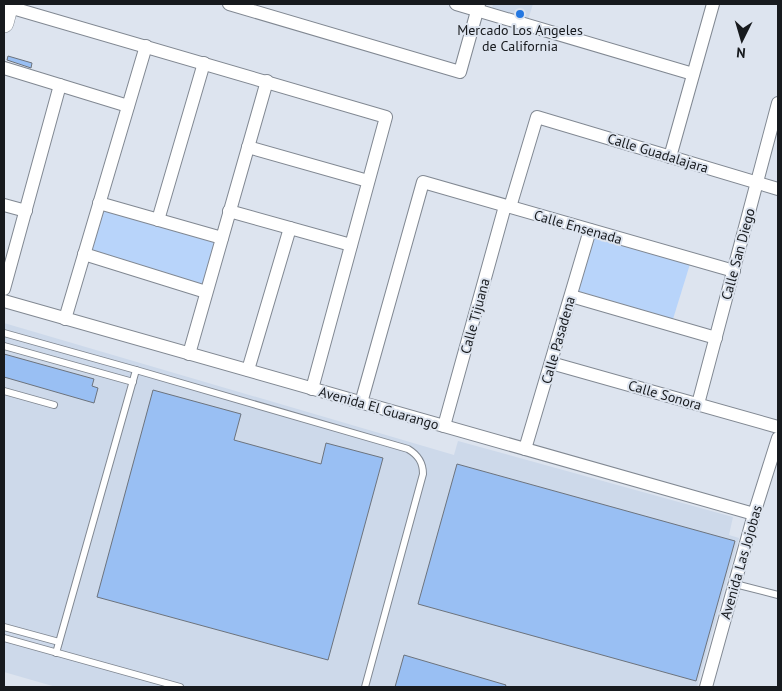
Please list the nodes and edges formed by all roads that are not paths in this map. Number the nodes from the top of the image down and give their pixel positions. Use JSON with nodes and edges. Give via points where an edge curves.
{"nodes":[{"id":1,"x":229,"y":4,"type":"edge"},
{"id":2,"x":456,"y":4,"type":"edge"},
{"id":3,"x":712,"y":4,"type":"edge"},
{"id":4,"x":478,"y":7,"type":"edge"},
{"id":5,"x":7,"y":11,"type":"edge"},
{"id":6,"x":146,"y":46,"type":"junction"},
{"id":7,"x":204,"y":63,"type":"junction"},
{"id":8,"x":4,"y":68,"type":"edge"},
{"id":9,"x":693,"y":74,"type":"junction"},
{"id":10,"x":267,"y":81,"type":"junction"},
{"id":11,"x":60,"y":85,"type":"junction"},
{"id":12,"x":778,"y":103,"type":"edge"},
{"id":13,"x":128,"y":106,"type":"junction"},
{"id":14,"x":537,"y":117,"type":"joint"},
{"id":15,"x":248,"y":147,"type":"junction"},
{"id":16,"x":670,"y":156,"type":"junction"},
{"id":17,"x":368,"y":181,"type":"junction"},
{"id":18,"x":757,"y":183,"type":"junction"},
{"id":19,"x":778,"y":189,"type":"edge"},
{"id":20,"x":99,"y":203,"type":"junction"},
{"id":21,"x":4,"y":205,"type":"edge"},
{"id":22,"x":508,"y":207,"type":"junction"},
{"id":23,"x":26,"y":211,"type":"junction"},
{"id":24,"x":229,"y":211,"type":"junction"},
{"id":25,"x":158,"y":220,"type":"junction"},
{"id":26,"x":290,"y":228,"type":"junction"},
{"id":27,"x":590,"y":230,"type":"junction"},
{"id":28,"x":222,"y":238,"type":"junction"},
{"id":29,"x":351,"y":245,"type":"junction"},
{"id":30,"x":84,"y":254,"type":"junction"},
{"id":31,"x":734,"y":271,"type":"junction"},
{"id":32,"x":4,"y":289,"type":"edge"},
{"id":33,"x":206,"y":292,"type":"junction"},
{"id":34,"x":571,"y":296,"type":"junction"},
{"id":35,"x":4,"y":301,"type":"edge"},
{"id":36,"x":65,"y":319,"type":"junction"},
{"id":37,"x":4,"y":333,"type":"edge"},
{"id":38,"x":716,"y":338,"type":"junction"},
{"id":39,"x":4,"y":346,"type":"edge"},
{"id":40,"x":189,"y":354,"type":"junction"},
{"id":41,"x":551,"y":363,"type":"junction"},
{"id":42,"x":136,"y":370,"type":"junction"},
{"id":43,"x":248,"y":370,"type":"junction"},
{"id":44,"x":133,"y":382,"type":"junction"},
{"id":45,"x":312,"y":389,"type":"junction"},
{"id":46,"x":4,"y":390,"type":"edge"},
{"id":47,"x":361,"y":403,"type":"junction"},
{"id":48,"x":698,"y":404,"type":"junction"},
{"id":49,"x":54,"y":405,"type":"dead end"},
{"id":50,"x":444,"y":426,"type":"junction"},
{"id":51,"x":778,"y":427,"type":"edge"},
{"id":52,"x":778,"y":438,"type":"edge"},
{"id":53,"x":525,"y":449,"type":"junction"},
{"id":54,"x":754,"y":514,"type":"junction"},
{"id":55,"x":735,"y":584,"type":"junction"},
{"id":56,"x":778,"y":595,"type":"edge"},
{"id":57,"x":4,"y":627,"type":"edge"},
{"id":58,"x":4,"y":638,"type":"edge"},
{"id":59,"x":59,"y":642,"type":"junction"},
{"id":60,"x":56,"y":653,"type":"junction"},
{"id":61,"x":180,"y":687,"type":"edge"},
{"id":62,"x":365,"y":687,"type":"edge"},
{"id":63,"x":706,"y":687,"type":"edge"}],
"edges":[{"from":1,"to":4,"type":"street","via":[[460,72]]},
{"from":2,"to":4,"type":"street"},
{"from":3,"to":9,"type":"street"},
{"from":4,"to":9,"type":"street"},
{"from":5,"to":6,"type":"street"},
{"from":6,"to":7,"type":"street"},
{"from":6,"to":13,"type":"street"},
{"from":7,"to":10,"type":"street"},
{"from":7,"to":25,"type":"street"},
{"from":8,"to":11,"type":"street"},
{"from":9,"to":16,"type":"street"},
{"from":10,"to":15,"type":"street"},
{"from":10,"to":17,"type":"street","via":[[386,117]]},
{"from":11,"to":13,"type":"street"},
{"from":11,"to":23,"type":"street"},
{"from":12,"to":18,"type":"street","name":"Calle San Diego"},
{"from":13,"to":20,"type":"street"},
{"from":14,"to":16,"type":"street","name":"Calle Guadalajara"},
{"from":14,"to":22,"type":"street","name":"Calle Tijuana"},
{"from":15,"to":17,"type":"street"},
{"from":15,"to":24,"type":"street"},
{"from":16,"to":18,"type":"street","name":"Calle Guadalajara"},
{"from":17,"to":29,"type":"street"},
{"from":18,"to":19,"type":"street","name":"Calle Guadalajara"},
{"from":18,"to":31,"type":"street","name":"Calle San Diego"},
{"from":20,"to":25,"type":"street"},
{"from":20,"to":30,"type":"street"},
{"from":21,"to":23,"type":"street"},
{"from":22,"to":27,"type":"street","name":"Calle Ensenada"},
{"from":22,"to":47,"type":"street","name":"Calle Ensenada","via":[[423,182]]},
{"from":22,"to":50,"type":"street","name":"Calle Tijuana"},
{"from":23,"to":32,"type":"street"},
{"from":24,"to":26,"type":"street"},
{"from":24,"to":28,"type":"street"},
{"from":25,"to":28,"type":"street"},
{"from":26,"to":29,"type":"street"},
{"from":26,"to":43,"type":"street"},
{"from":27,"to":31,"type":"street","name":"Calle Ensenada"},
{"from":27,"to":34,"type":"street","name":"Calle Pasadena"},
{"from":28,"to":33,"type":"street"},
{"from":29,"to":45,"type":"street"},
{"from":30,"to":33,"type":"street"},
{"from":30,"to":36,"type":"street"},
{"from":31,"to":38,"type":"street","name":"Calle San Diego"},
{"from":33,"to":40,"type":"street"},
{"from":34,"to":38,"type":"street"},
{"from":34,"to":41,"type":"street","name":"Calle Pasadena"},
{"from":35,"to":36,"type":"street","name":"Avenida El Guarango"},
{"from":36,"to":40,"type":"street","name":"Avenida El Guarango"},
{"from":37,"to":42,"type":"lane"},
{"from":38,"to":48,"type":"street","name":"Calle San Diego"},
{"from":39,"to":44,"type":"lane"},
{"from":40,"to":43,"type":"street","name":"Avenida El Guarango"},
{"from":41,"to":48,"type":"street","name":"Calle Sonora"},
{"from":41,"to":53,"type":"street","name":"Calle Pasadena"},
{"from":42,"to":44,"type":"lane"},
{"from":42,"to":62,"type":"lane","via":[[408,449],[417,456],[424,474]]},
{"from":43,"to":45,"type":"street","name":"Avenida El Guarango"},
{"from":44,"to":59,"type":"lane"},
{"from":45,"to":47,"type":"street","name":"Avenida El Guarango"},
{"from":46,"to":49,"type":"lane"},
{"from":47,"to":50,"type":"street","name":"Avenida El Guarango"},
{"from":48,"to":51,"type":"street","name":"Calle Sonora"},
{"from":50,"to":53,"type":"street","name":"Avenida El Guarango"},
{"from":52,"to":54,"type":"street","name":"Avenida Las Jojobas"},
{"from":53,"to":54,"type":"street","name":"Avenida El Guarango"},
{"from":54,"to":55,"type":"street","name":"Avenida Las Jojobas"},
{"from":55,"to":56,"type":"lane"},
{"from":55,"to":63,"type":"street","name":"Avenida Las Jojobas"},
{"from":57,"to":59,"type":"lane"},
{"from":58,"to":60,"type":"lane"},
{"from":59,"to":60,"type":"lane"},
{"from":60,"to":61,"type":"lane"}]}
